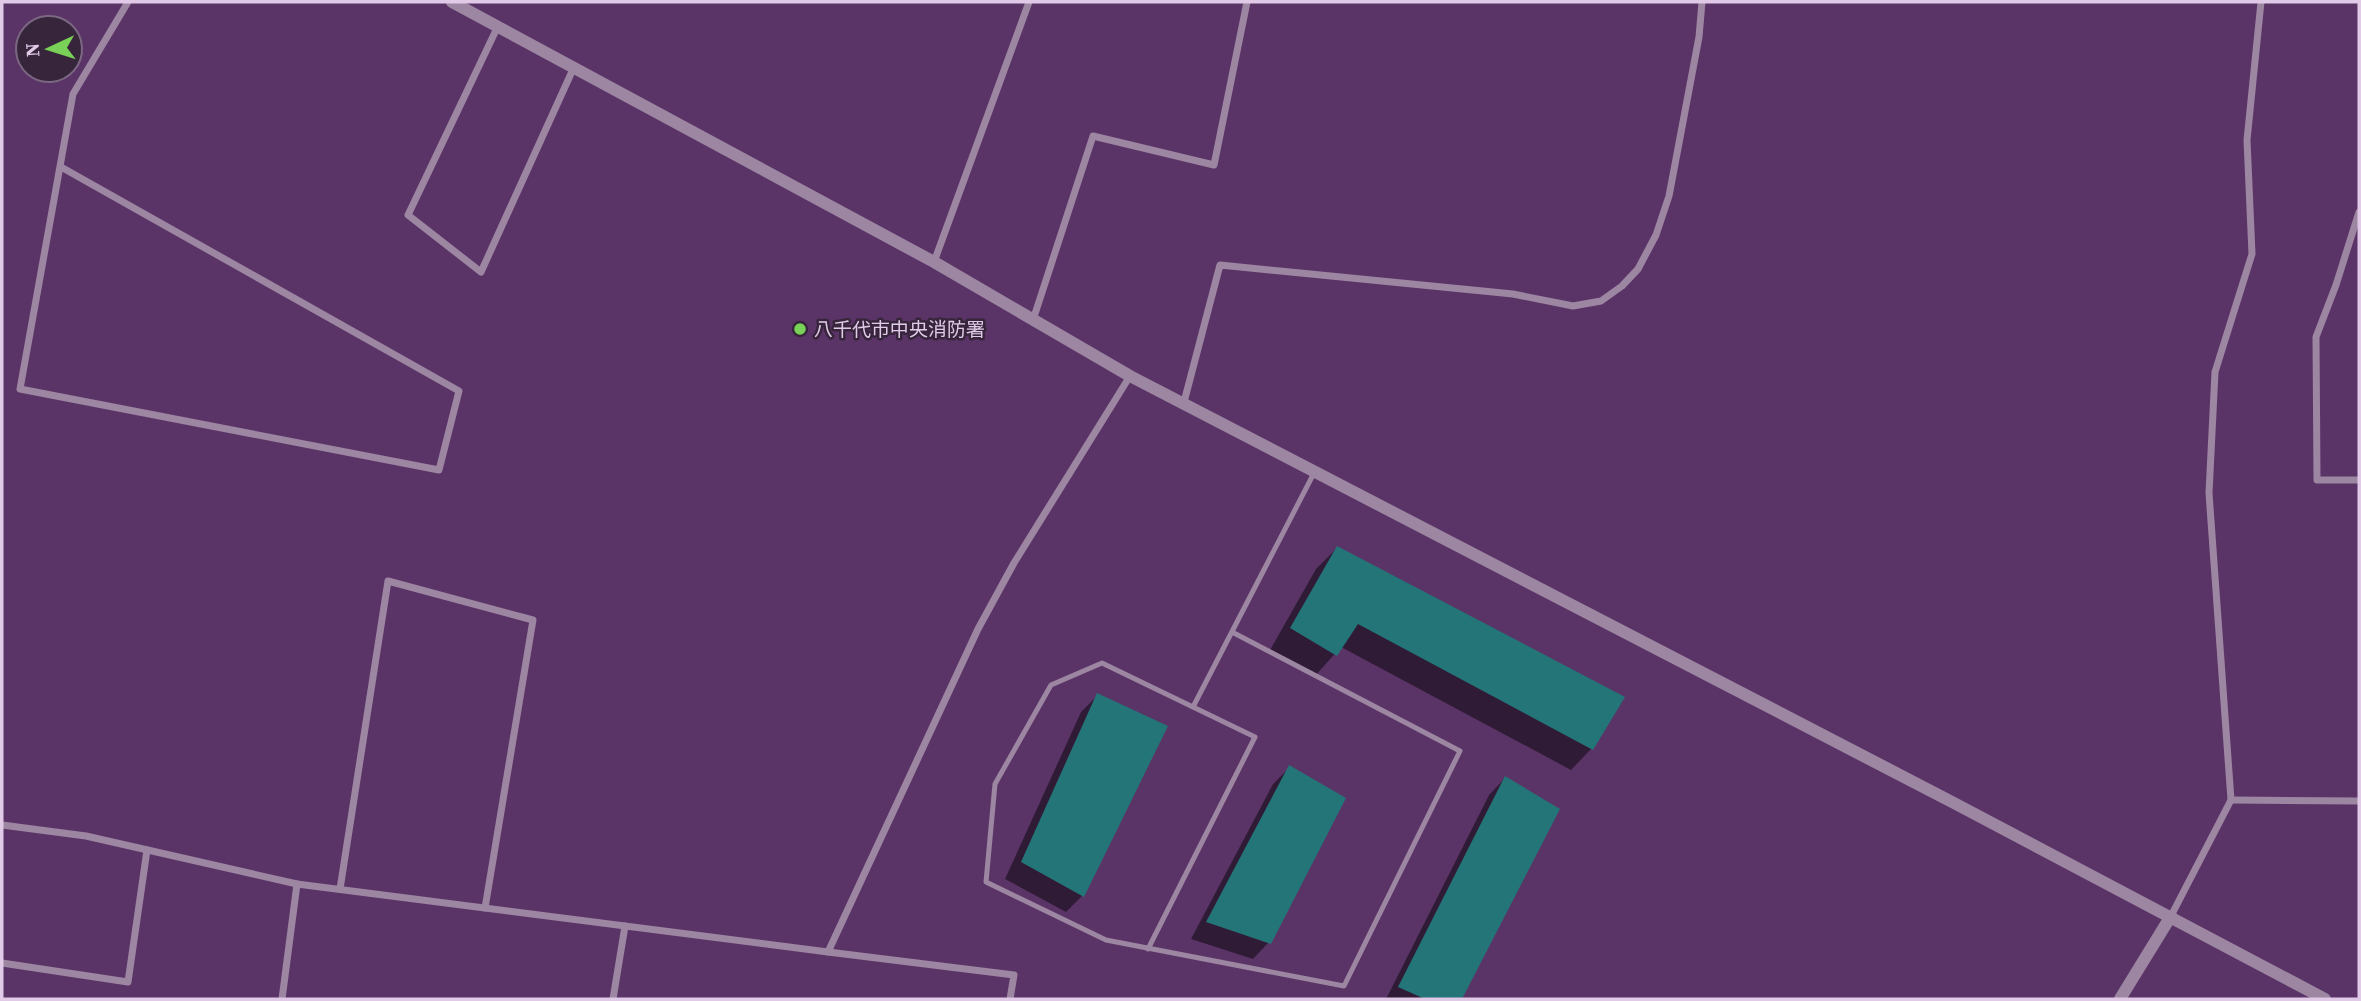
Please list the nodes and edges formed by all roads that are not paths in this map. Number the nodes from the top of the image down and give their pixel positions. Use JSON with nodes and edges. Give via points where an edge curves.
{"nodes":[{"id":1,"x":128,"y":2,"type":"edge"},
{"id":2,"x":452,"y":2,"type":"edge"},
{"id":3,"x":1029,"y":2,"type":"edge"},
{"id":4,"x":1247,"y":2,"type":"edge"},
{"id":5,"x":1702,"y":2,"type":"edge"},
{"id":6,"x":2261,"y":2,"type":"edge"},
{"id":7,"x":498,"y":26,"type":"junction"},
{"id":8,"x":574,"y":67,"type":"junction"},
{"id":9,"x":61,"y":167,"type":"junction"},
{"id":10,"x":2359,"y":212,"type":"edge"},
{"id":11,"x":934,"y":262,"type":"junction"},
{"id":12,"x":1033,"y":320,"type":"junction"},
{"id":13,"x":1130,"y":376,"type":"junction"},
{"id":14,"x":1184,"y":402,"type":"junction"},
{"id":15,"x":1316,"y":471,"type":"junction"},
{"id":16,"x":2359,"y":480,"type":"edge"},
{"id":17,"x":1232,"y":632,"type":"junction"},
{"id":18,"x":1194,"y":707,"type":"junction"},
{"id":19,"x":2231,"y":800,"type":"junction"},
{"id":20,"x":2359,"y":801,"type":"edge"},
{"id":21,"x":2,"y":825,"type":"edge"},
{"id":22,"x":147,"y":850,"type":"junction"},
{"id":23,"x":297,"y":884,"type":"junction"},
{"id":24,"x":340,"y":890,"type":"junction"},
{"id":25,"x":485,"y":908,"type":"junction"},
{"id":26,"x":2171,"y":916,"type":"junction"},
{"id":27,"x":625,"y":926,"type":"junction"},
{"id":28,"x":1148,"y":949,"type":"junction"},
{"id":29,"x":828,"y":952,"type":"junction"},
{"id":30,"x":2,"y":963,"type":"edge"},
{"id":31,"x":282,"y":999,"type":"edge"},
{"id":32,"x":613,"y":999,"type":"edge"},
{"id":33,"x":1010,"y":999,"type":"edge"},
{"id":34,"x":2120,"y":999,"type":"edge"},
{"id":35,"x":2325,"y":999,"type":"edge"}],
"edges":[{"from":1,"to":9,"type":"street","via":[[73,94]]},
{"from":2,"to":7,"type":"street"},
{"from":3,"to":11,"type":"street"},
{"from":4,"to":12,"type":"street","via":[[1214,165],[1093,136]]},
{"from":5,"to":14,"type":"street","via":[[1668,196],[1656,235],[1638,269],[1622,286],[1601,301],[1573,306],[1513,295],[1220,265]]},
{"from":6,"to":19,"type":"street","via":[[2247,141],[2252,254],[2215,372],[2209,493]]},
{"from":7,"to":8,"type":"street"},
{"from":7,"to":8,"type":"street","via":[[408,215],[481,272]]},
{"from":8,"to":11,"type":"street"},
{"from":9,"to":9,"type":"street","via":[[20,389],[439,470],[459,391]]},
{"from":10,"to":16,"type":"street","via":[[2316,337],[2317,480]]},
{"from":11,"to":12,"type":"street"},
{"from":12,"to":13,"type":"street"},
{"from":13,"to":14,"type":"street"},
{"from":13,"to":29,"type":"street","via":[[978,629]]},
{"from":14,"to":15,"type":"street"},
{"from":15,"to":17,"type":"lane"},
{"from":15,"to":26,"type":"street"},
{"from":17,"to":18,"type":"lane"},
{"from":17,"to":28,"type":"lane","via":[[1460,751],[1344,986]]},
{"from":18,"to":28,"type":"lane","via":[[1255,737]]},
{"from":18,"to":28,"type":"lane","via":[[1102,663],[1051,685],[995,784],[986,882],[1107,940]]},
{"from":19,"to":20,"type":"street"},
{"from":19,"to":26,"type":"street"},
{"from":21,"to":22,"type":"street"},
{"from":22,"to":23,"type":"street"},
{"from":22,"to":30,"type":"street","via":[[128,982]]},
{"from":23,"to":24,"type":"street"},
{"from":23,"to":31,"type":"street"},
{"from":24,"to":25,"type":"street"},
{"from":24,"to":25,"type":"street","via":[[388,581],[533,620]]},
{"from":25,"to":27,"type":"street"},
{"from":26,"to":34,"type":"street"},
{"from":26,"to":35,"type":"street"},
{"from":27,"to":29,"type":"street"},
{"from":27,"to":32,"type":"street"},
{"from":29,"to":33,"type":"street","via":[[1014,975]]}]}
